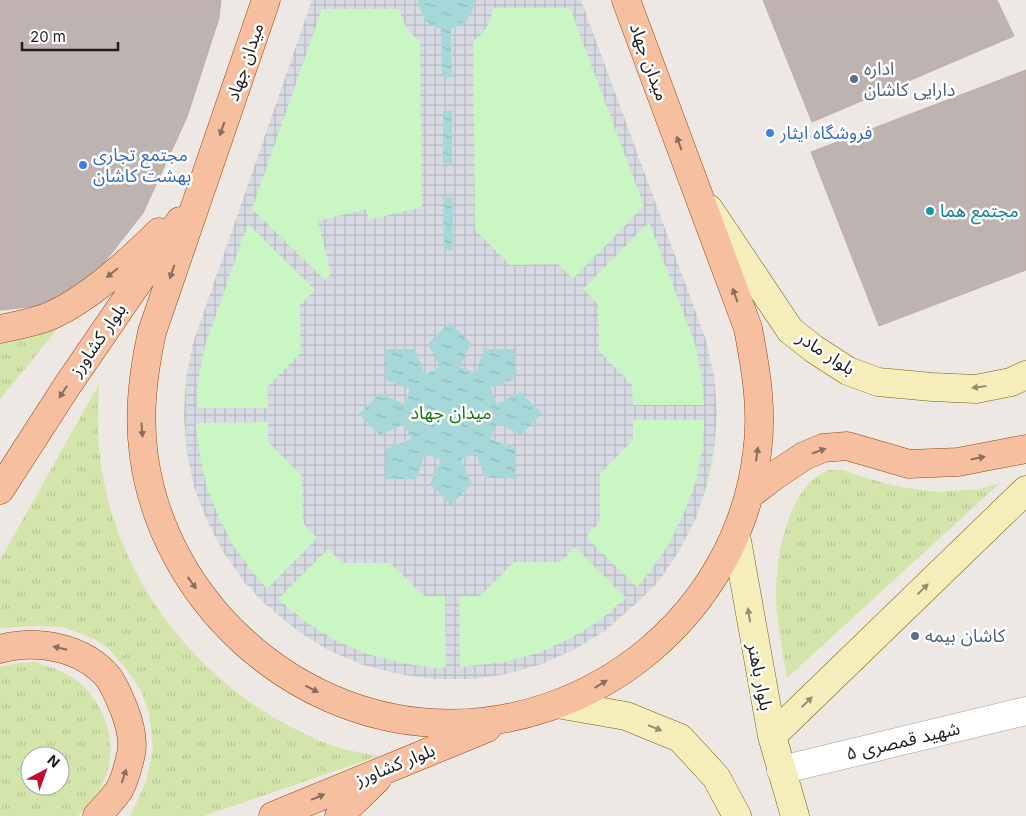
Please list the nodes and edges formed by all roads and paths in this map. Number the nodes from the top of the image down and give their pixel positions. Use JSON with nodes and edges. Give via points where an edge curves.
{"nodes":[{"id":1,"x":266,"y":0,"type":"edge"},
{"id":2,"x":626,"y":0,"type":"edge"},
{"id":3,"x":696,"y":190,"type":"junction"},
{"id":4,"x":200,"y":193,"type":"junction"},
{"id":5,"x":0,"y":329,"type":"edge"},
{"id":6,"x":1026,"y":375,"type":"edge"},
{"id":7,"x":1026,"y":449,"type":"edge"},
{"id":8,"x":0,"y":490,"type":"edge"},
{"id":9,"x":1026,"y":490,"type":"edge"},
{"id":10,"x":749,"y":496,"type":"junction"},
{"id":11,"x":736,"y":535,"type":"junction"},
{"id":12,"x":0,"y":649,"type":"edge"},
{"id":13,"x":557,"y":704,"type":"junction"},
{"id":14,"x":1026,"y":712,"type":"edge"},
{"id":15,"x":516,"y":716,"type":"junction"},
{"id":16,"x":772,"y":736,"type":"junction"},
{"id":17,"x":389,"y":767,"type":"junction"},
{"id":18,"x":781,"y":770,"type":"junction"},
{"id":19,"x":96,"y":816,"type":"edge"},
{"id":20,"x":273,"y":816,"type":"edge"},
{"id":21,"x":339,"y":816,"type":"edge"},
{"id":22,"x":737,"y":816,"type":"edge"},
{"id":23,"x":795,"y":816,"type":"edge"}],
"edges":[{"from":1,"to":4,"type":"main road","name":"میدان جهاد","one_way":true},
{"from":3,"to":2,"type":"main road","name":"میدان جهاد","one_way":true},
{"from":6,"to":3,"type":"street","name":"بلوار مادر","one_way":true,"via":[[1011,382],[958,388],[878,382],[848,371],[790,330]]},
{"from":10,"to":3,"type":"main road","name":"میدان جهاد","one_way":true,"via":[[760,412],[756,370],[748,328]]},
{"from":4,"to":5,"type":"main road","one_way":true,"via":[[141,250],[65,308],[20,326]]},
{"from":4,"to":8,"type":"main road","name":"بلوار کشاورز","one_way":true,"via":[[66,386]]},
{"from":4,"to":15,"type":"main road","name":"میدان جهاد","one_way":true,"via":[[152,332],[143,373],[141,416],[144,457],[153,499],[187,576],[233,632],[274,667],[311,689],[350,706],[390,717],[432,723]]},
{"from":10,"to":7,"type":"main road","one_way":true,"via":[[804,456],[823,448],[847,446],[908,464],[958,462]]},
{"from":16,"to":9,"type":"street","one_way":true},
{"from":10,"to":11,"type":"main road","name":"میدان جهاد"},
{"from":13,"to":11,"type":"main road","name":"میدان جهاد","one_way":true,"via":[[596,688],[631,666],[672,630],[693,608],[712,580]]},
{"from":16,"to":11,"type":"street","name":"بلوار باهنر","one_way":true},
{"from":19,"to":12,"type":"main road","one_way":true,"via":[[119,790],[132,752],[129,723],[109,679],[68,650],[48,646]]},
{"from":13,"to":15,"type":"main road","name":"میدان جهاد"},
{"from":13,"to":22,"type":"street","one_way":true,"via":[[626,716],[680,738],[716,777]]},
{"from":14,"to":18,"type":"street","name":"شهید قمصری ۵"},
{"from":15,"to":17,"type":"main road","name":"بلوار کشاورز"},
{"from":16,"to":18,"type":"street","name":"بلوار باهنر"},
{"from":20,"to":17,"type":"main road","name":"بلوار کشاورز","one_way":true},
{"from":17,"to":21,"type":"main road"},
{"from":18,"to":23,"type":"street","name":"بلوار باهنر"}]}
